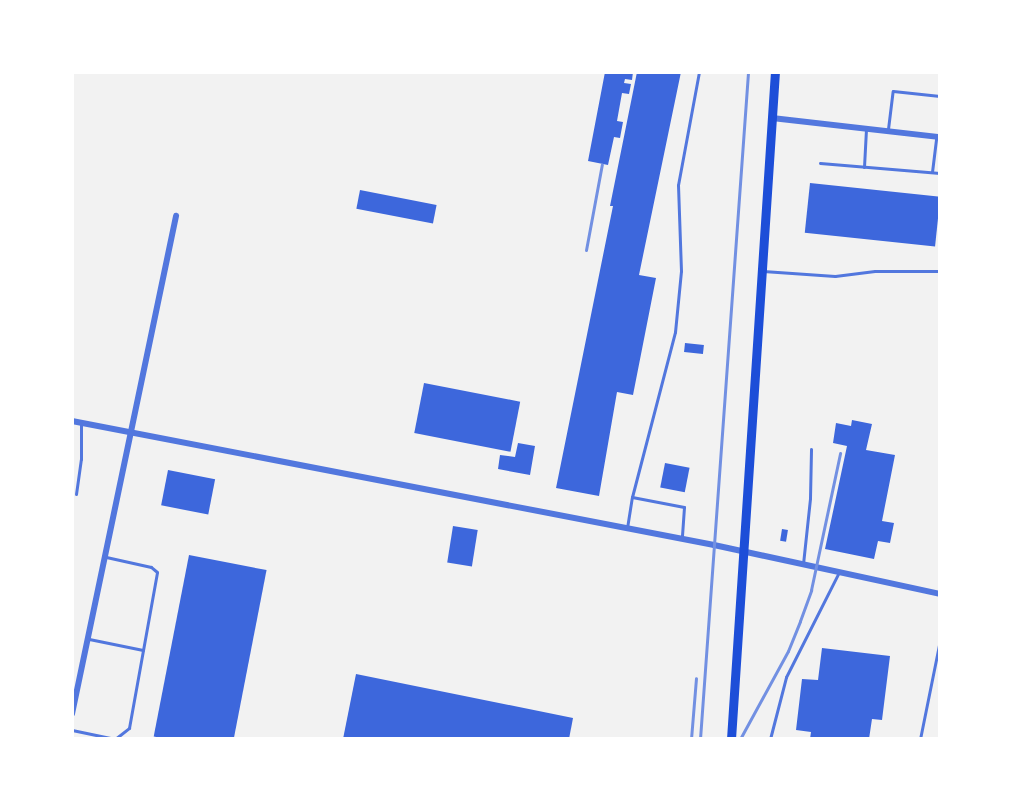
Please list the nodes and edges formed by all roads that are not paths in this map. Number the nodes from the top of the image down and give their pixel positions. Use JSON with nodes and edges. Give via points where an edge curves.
{"nodes":[{"id":1,"x":699,"y":72,"type":"edge"},
{"id":2,"x":775,"y":72,"type":"edge"},
{"id":3,"x":940,"y":96,"type":"edge"},
{"id":4,"x":772,"y":118,"type":"junction"},
{"id":5,"x":867,"y":129,"type":"junction"},
{"id":6,"x":888,"y":131,"type":"junction"},
{"id":7,"x":938,"y":137,"type":"edge"},
{"id":8,"x":820,"y":163,"type":"dead end"},
{"id":9,"x":864,"y":166,"type":"junction"},
{"id":10,"x":932,"y":172,"type":"junction"},
{"id":11,"x":940,"y":172,"type":"edge"},
{"id":12,"x":176,"y":216,"type":"dead end"},
{"id":13,"x":762,"y":271,"type":"junction"},
{"id":14,"x":940,"y":271,"type":"edge"},
{"id":15,"x":72,"y":421,"type":"edge"},
{"id":16,"x":81,"y":423,"type":"junction"},
{"id":17,"x":131,"y":432,"type":"junction"},
{"id":18,"x":811,"y":449,"type":"dead end"},
{"id":19,"x":76,"y":494,"type":"dead end"},
{"id":20,"x":632,"y":497,"type":"junction"},
{"id":21,"x":627,"y":528,"type":"junction"},
{"id":22,"x":681,"y":539,"type":"junction"},
{"id":23,"x":743,"y":551,"type":"junction"},
{"id":24,"x":105,"y":556,"type":"junction"},
{"id":25,"x":803,"y":564,"type":"junction"},
{"id":26,"x":839,"y":572,"type":"junction"},
{"id":27,"x":940,"y":594,"type":"edge"},
{"id":28,"x":88,"y":639,"type":"junction"},
{"id":29,"x":940,"y":640,"type":"edge"},
{"id":30,"x":143,"y":650,"type":"junction"},
{"id":31,"x":72,"y":714,"type":"edge"},
{"id":32,"x":72,"y":730,"type":"edge"},
{"id":33,"x":115,"y":739,"type":"edge"},
{"id":34,"x":731,"y":739,"type":"edge"},
{"id":35,"x":770,"y":739,"type":"edge"},
{"id":36,"x":921,"y":739,"type":"edge"}],
"edges":[{"from":1,"to":20,"type":"lane","via":[[678,185],[681,271],[675,332]]},
{"from":2,"to":4,"type":"main road"},
{"from":3,"to":6,"type":"lane","via":[[893,91]]},
{"from":4,"to":5,"type":"street"},
{"from":4,"to":13,"type":"main road"},
{"from":5,"to":6,"type":"street"},
{"from":5,"to":9,"type":"lane"},
{"from":6,"to":7,"type":"street"},
{"from":7,"to":10,"type":"lane"},
{"from":8,"to":9,"type":"lane"},
{"from":9,"to":10,"type":"lane"},
{"from":10,"to":11,"type":"lane"},
{"from":12,"to":17,"type":"street"},
{"from":13,"to":14,"type":"lane","via":[[835,276],[875,271]]},
{"from":13,"to":23,"type":"main road"},
{"from":15,"to":16,"type":"street"},
{"from":16,"to":17,"type":"street"},
{"from":16,"to":19,"type":"lane"},
{"from":17,"to":21,"type":"street"},
{"from":17,"to":24,"type":"street"},
{"from":18,"to":25,"type":"lane"},
{"from":20,"to":21,"type":"lane"},
{"from":20,"to":22,"type":"lane","via":[[684,507]]},
{"from":21,"to":22,"type":"street"},
{"from":22,"to":23,"type":"street"},
{"from":23,"to":25,"type":"street"},
{"from":23,"to":34,"type":"main road"},
{"from":24,"to":28,"type":"street"},
{"from":24,"to":30,"type":"lane","via":[[158,572]]},
{"from":25,"to":26,"type":"street"},
{"from":26,"to":27,"type":"street"},
{"from":26,"to":35,"type":"lane","via":[[786,677]]},
{"from":28,"to":30,"type":"lane"},
{"from":28,"to":31,"type":"street"},
{"from":29,"to":36,"type":"lane"},
{"from":30,"to":33,"type":"lane","via":[[129,728]]},
{"from":32,"to":33,"type":"lane"}]}
